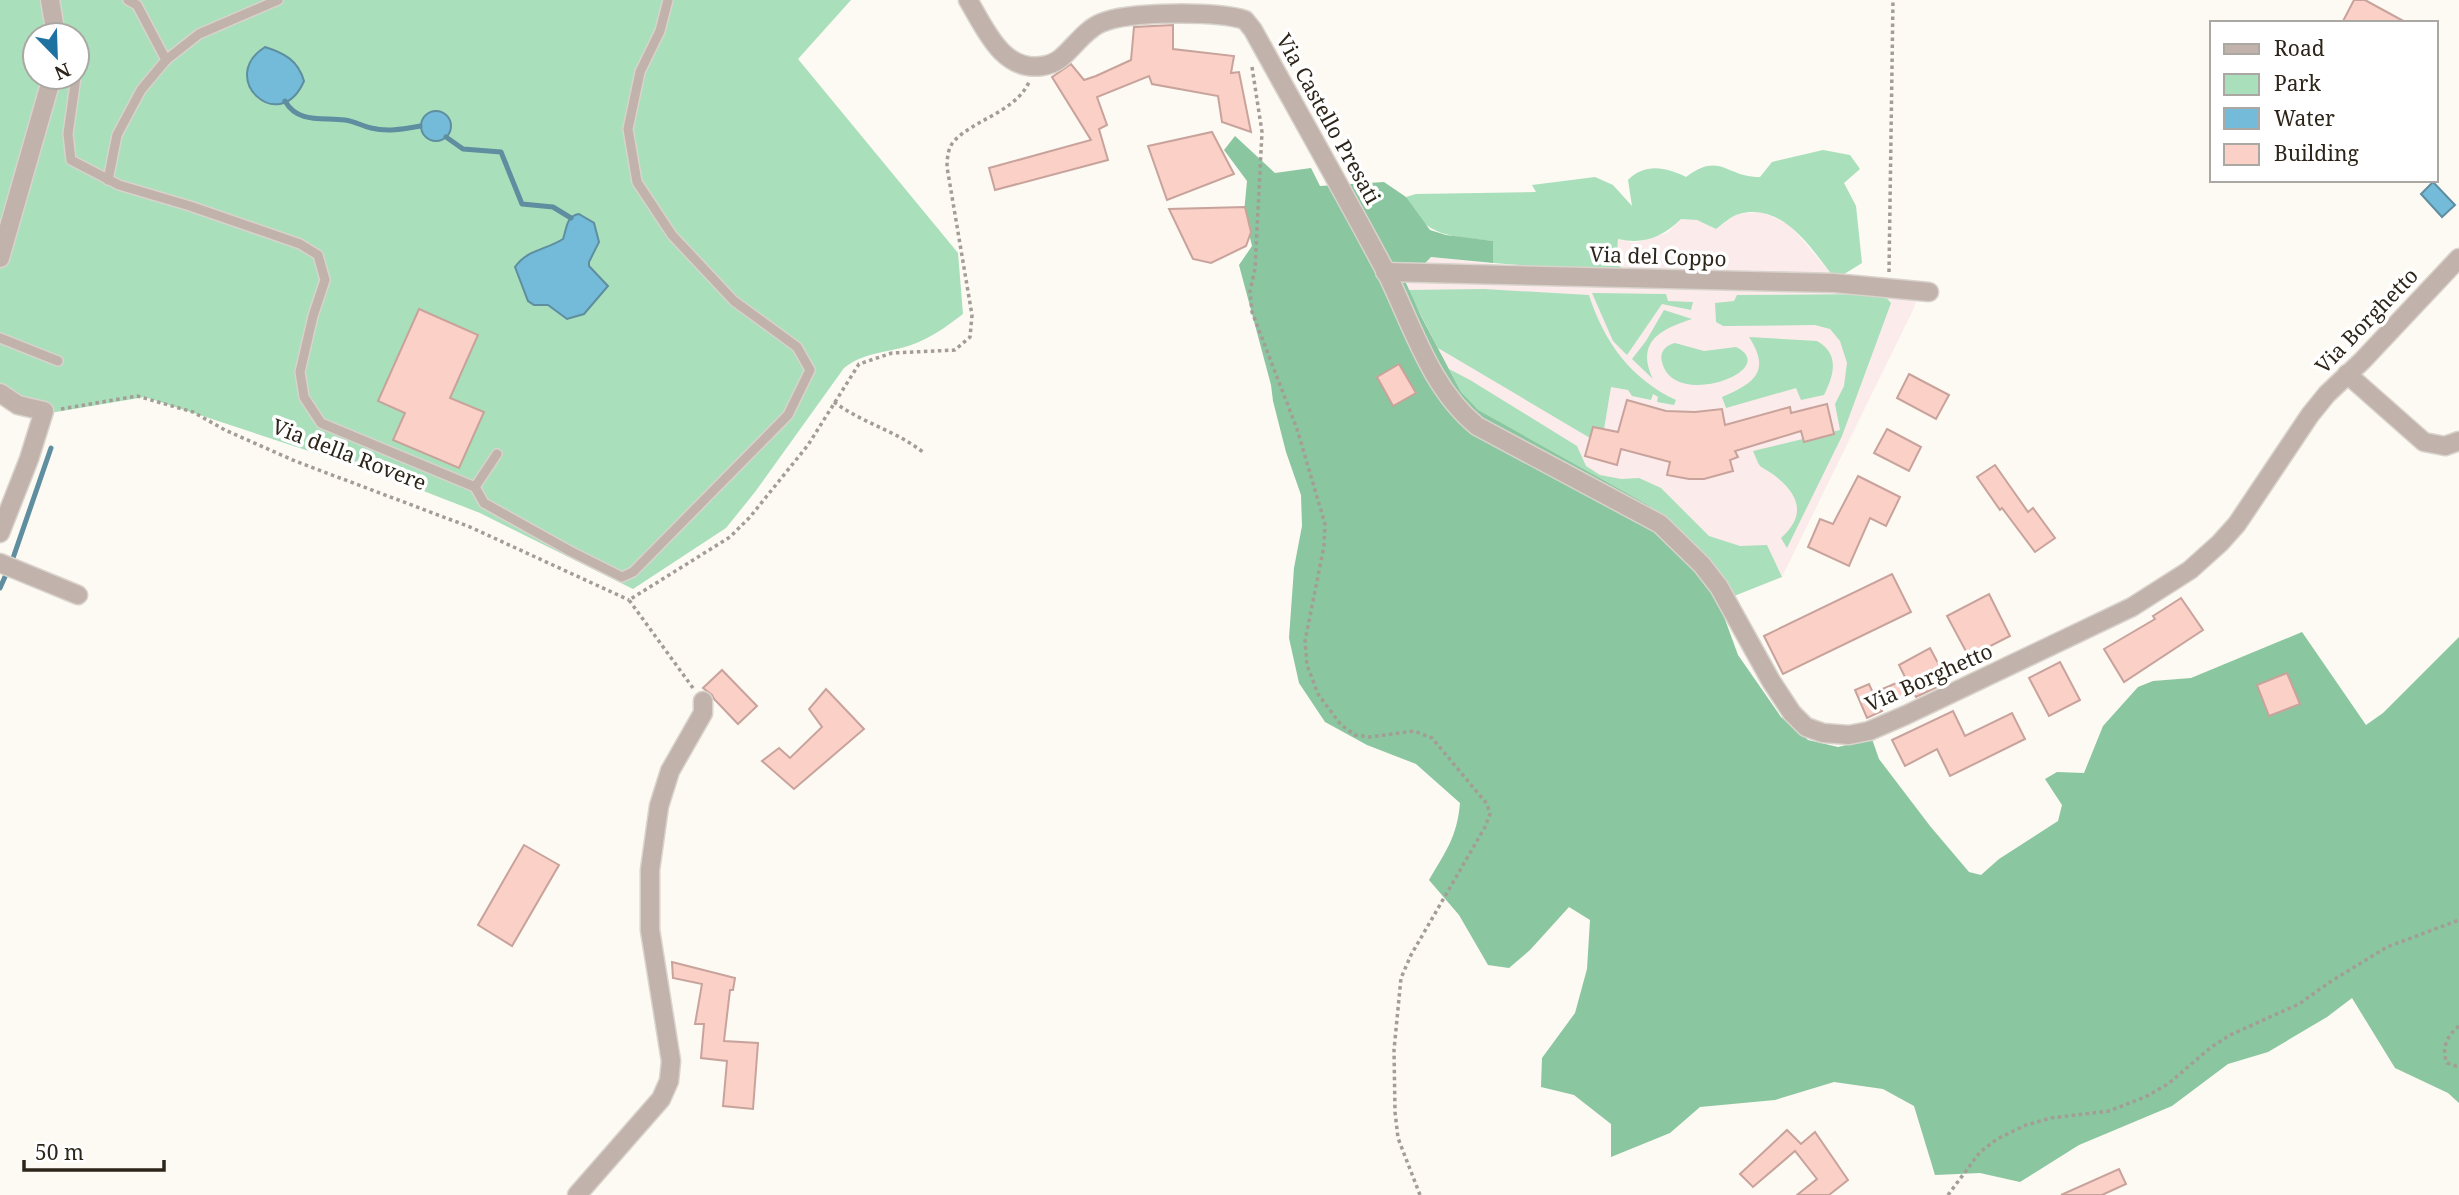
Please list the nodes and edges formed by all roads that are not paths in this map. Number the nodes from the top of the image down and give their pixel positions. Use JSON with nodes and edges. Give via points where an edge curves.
{"nodes":[{"id":1,"x":128,"y":0,"type":"edge"},
{"id":2,"x":278,"y":0,"type":"edge"},
{"id":3,"x":668,"y":0,"type":"edge"},
{"id":4,"x":968,"y":0,"type":"edge"},
{"id":5,"x":51,"y":5,"type":"edge"},
{"id":6,"x":59,"y":21,"type":"edge"},
{"id":7,"x":166,"y":61,"type":"junction"},
{"id":8,"x":48,"y":91,"type":"edge"},
{"id":9,"x":74,"y":91,"type":"edge"},
{"id":10,"x":108,"y":180,"type":"junction"},
{"id":11,"x":0,"y":258,"type":"edge"},
{"id":12,"x":2459,"y":258,"type":"edge"},
{"id":13,"x":1385,"y":272,"type":"junction"},
{"id":14,"x":1929,"y":292,"type":"dead end"},
{"id":15,"x":0,"y":338,"type":"edge"},
{"id":16,"x":58,"y":361,"type":"dead end"},
{"id":17,"x":2347,"y":374,"type":"junction"},
{"id":18,"x":0,"y":393,"type":"edge"},
{"id":19,"x":2459,"y":440,"type":"edge"},
{"id":20,"x":497,"y":454,"type":"dead end"},
{"id":21,"x":475,"y":487,"type":"junction"},
{"id":22,"x":0,"y":533,"type":"edge"},
{"id":23,"x":0,"y":563,"type":"edge"},
{"id":24,"x":78,"y":595,"type":"dead end"},
{"id":25,"x":703,"y":701,"type":"road end"},
{"id":26,"x":578,"y":1195,"type":"edge"}],
"edges":[{"from":1,"to":7,"type":"lane","via":[[137,5]]},
{"from":2,"to":7,"type":"lane","via":[[199,34]]},
{"from":3,"to":21,"type":"lane","via":[[660,31],[640,72],[628,129],[637,182],[671,235],[734,302],[797,347],[810,370],[788,415],[633,572],[622,577],[484,503]]},
{"from":4,"to":13,"type":"street","name":"Via Castello Presati","via":[[1004,55],[1031,68],[1056,63],[1096,26],[1116,18],[1193,14],[1245,20]]},
{"from":5,"to":6,"type":"lane"},
{"from":7,"to":10,"type":"lane","via":[[141,90],[117,135]]},
{"from":8,"to":11,"type":"street"},
{"from":9,"to":10,"type":"lane","via":[[68,134],[71,160]]},
{"from":10,"to":21,"type":"lane","via":[[300,244],[318,255],[325,280],[300,372],[304,397],[321,423]]},
{"from":12,"to":17,"type":"street","name":"Via Borghetto"},
{"from":13,"to":14,"type":"street","name":"Via del Coppo","via":[[1834,283]]},
{"from":13,"to":17,"type":"street","name":"Via Borghetto","via":[[1443,391],[1459,411],[1477,426],[1660,524],[1719,587],[1792,713],[1806,727],[1836,735],[1869,731],[1956,692],[2132,607],[2190,570],[2236,524],[2311,415]]},
{"from":15,"to":16,"type":"lane"},
{"from":17,"to":19,"type":"street","via":[[2424,442],[2445,446]]},
{"from":18,"to":22,"type":"street","via":[[18,405],[44,411]]},
{"from":20,"to":21,"type":"lane"},
{"from":23,"to":24,"type":"street"},
{"from":25,"to":26,"type":"street","via":[[703,713],[670,771],[659,806],[650,870],[650,930],[671,1060],[669,1080],[661,1099]]}]}
